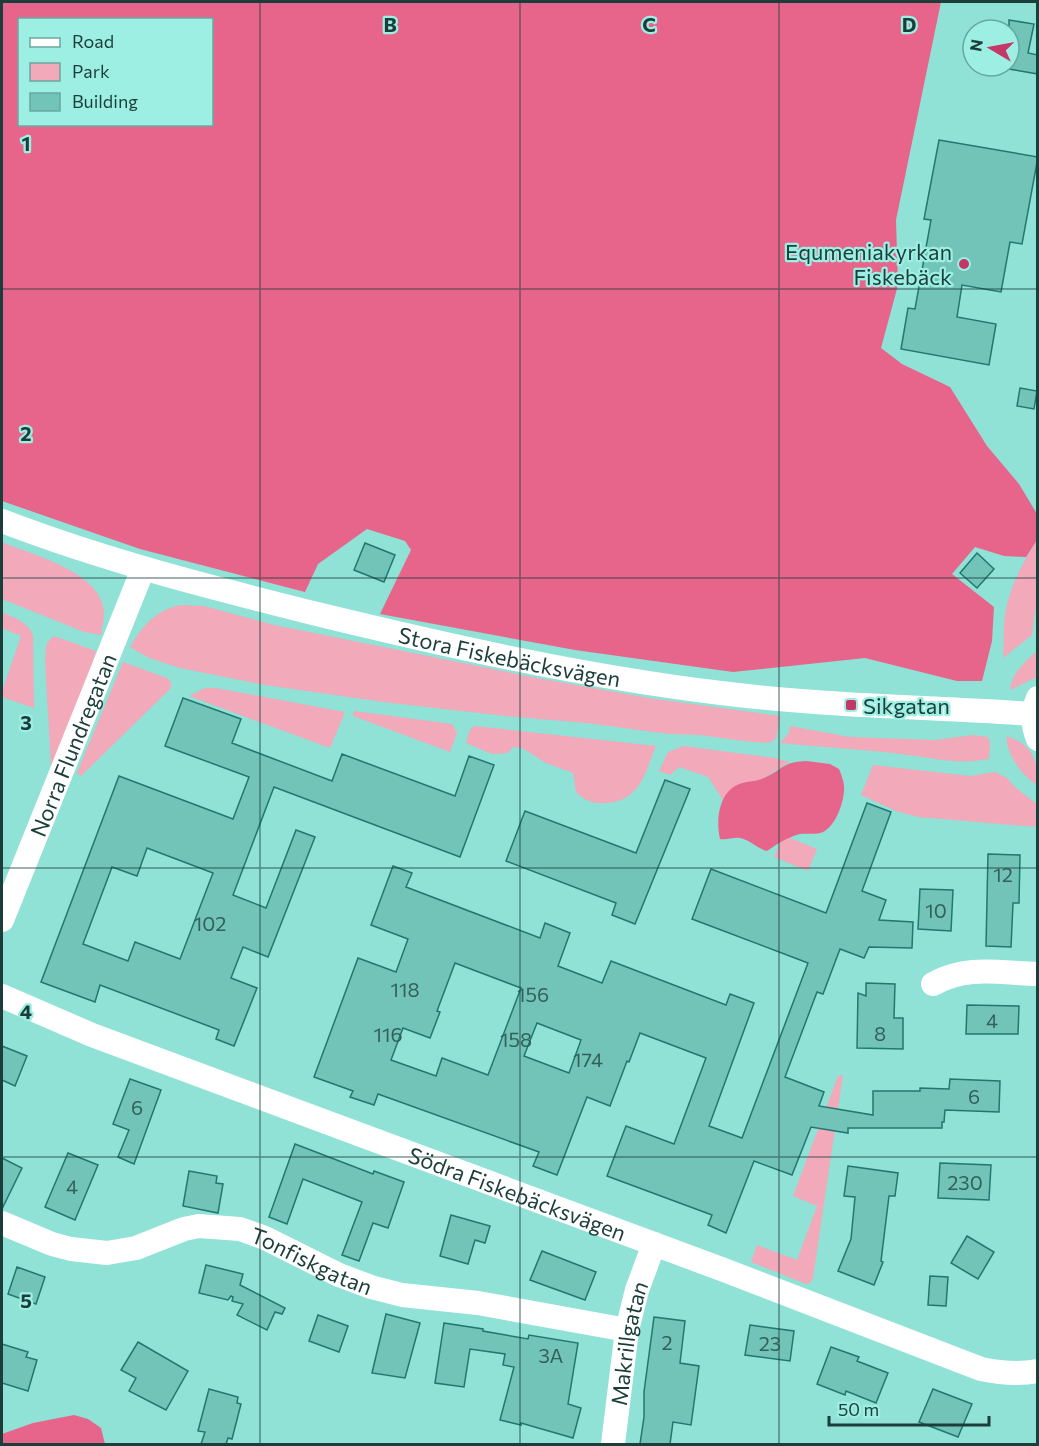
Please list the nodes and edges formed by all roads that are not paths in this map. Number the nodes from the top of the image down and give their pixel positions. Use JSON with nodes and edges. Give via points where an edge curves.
{"nodes":[{"id":1,"x":2,"y":521,"type":"edge"},
{"id":2,"x":143,"y":569,"type":"junction"},
{"id":3,"x":1035,"y":706,"type":"edge"},
{"id":4,"x":1038,"y":739,"type":"edge"},
{"id":5,"x":2,"y":920,"type":"edge"},
{"id":6,"x":1038,"y":974,"type":"edge"},
{"id":7,"x":933,"y":984,"type":"dead end"},
{"id":8,"x":2,"y":996,"type":"edge"},
{"id":9,"x":2,"y":1223,"type":"edge"},
{"id":10,"x":654,"y":1244,"type":"junction"},
{"id":11,"x":627,"y":1330,"type":"junction"},
{"id":12,"x":1038,"y":1371,"type":"edge"},
{"id":13,"x":613,"y":1444,"type":"edge"}],
"edges":[{"from":1,"to":2,"type":"street","name":"Stora Fiskebäcksvägen"},
{"from":2,"to":3,"type":"street","name":"Stora Fiskebäcksvägen","via":[[374,628],[614,677],[816,702]]},
{"from":2,"to":5,"type":"street","name":"Norra Flundregatan"},
{"from":3,"to":4,"type":"street","via":[[1033,724]]},
{"from":6,"to":7,"type":"street","via":[[965,972]]},
{"from":8,"to":10,"type":"street","name":"Södra Fiskebäcksvägen","via":[[92,1035]]},
{"from":9,"to":11,"type":"street","name":"Tonfiskgatan","via":[[52,1244],[107,1253],[136,1248],[199,1226],[240,1229],[371,1287]]},
{"from":10,"to":11,"type":"street","name":"Makrillgatan"},
{"from":10,"to":12,"type":"street","name":"Södra Fiskebäcksvägen","via":[[981,1369],[1008,1373]]},
{"from":11,"to":13,"type":"street","name":"Makrillgatan"}]}
